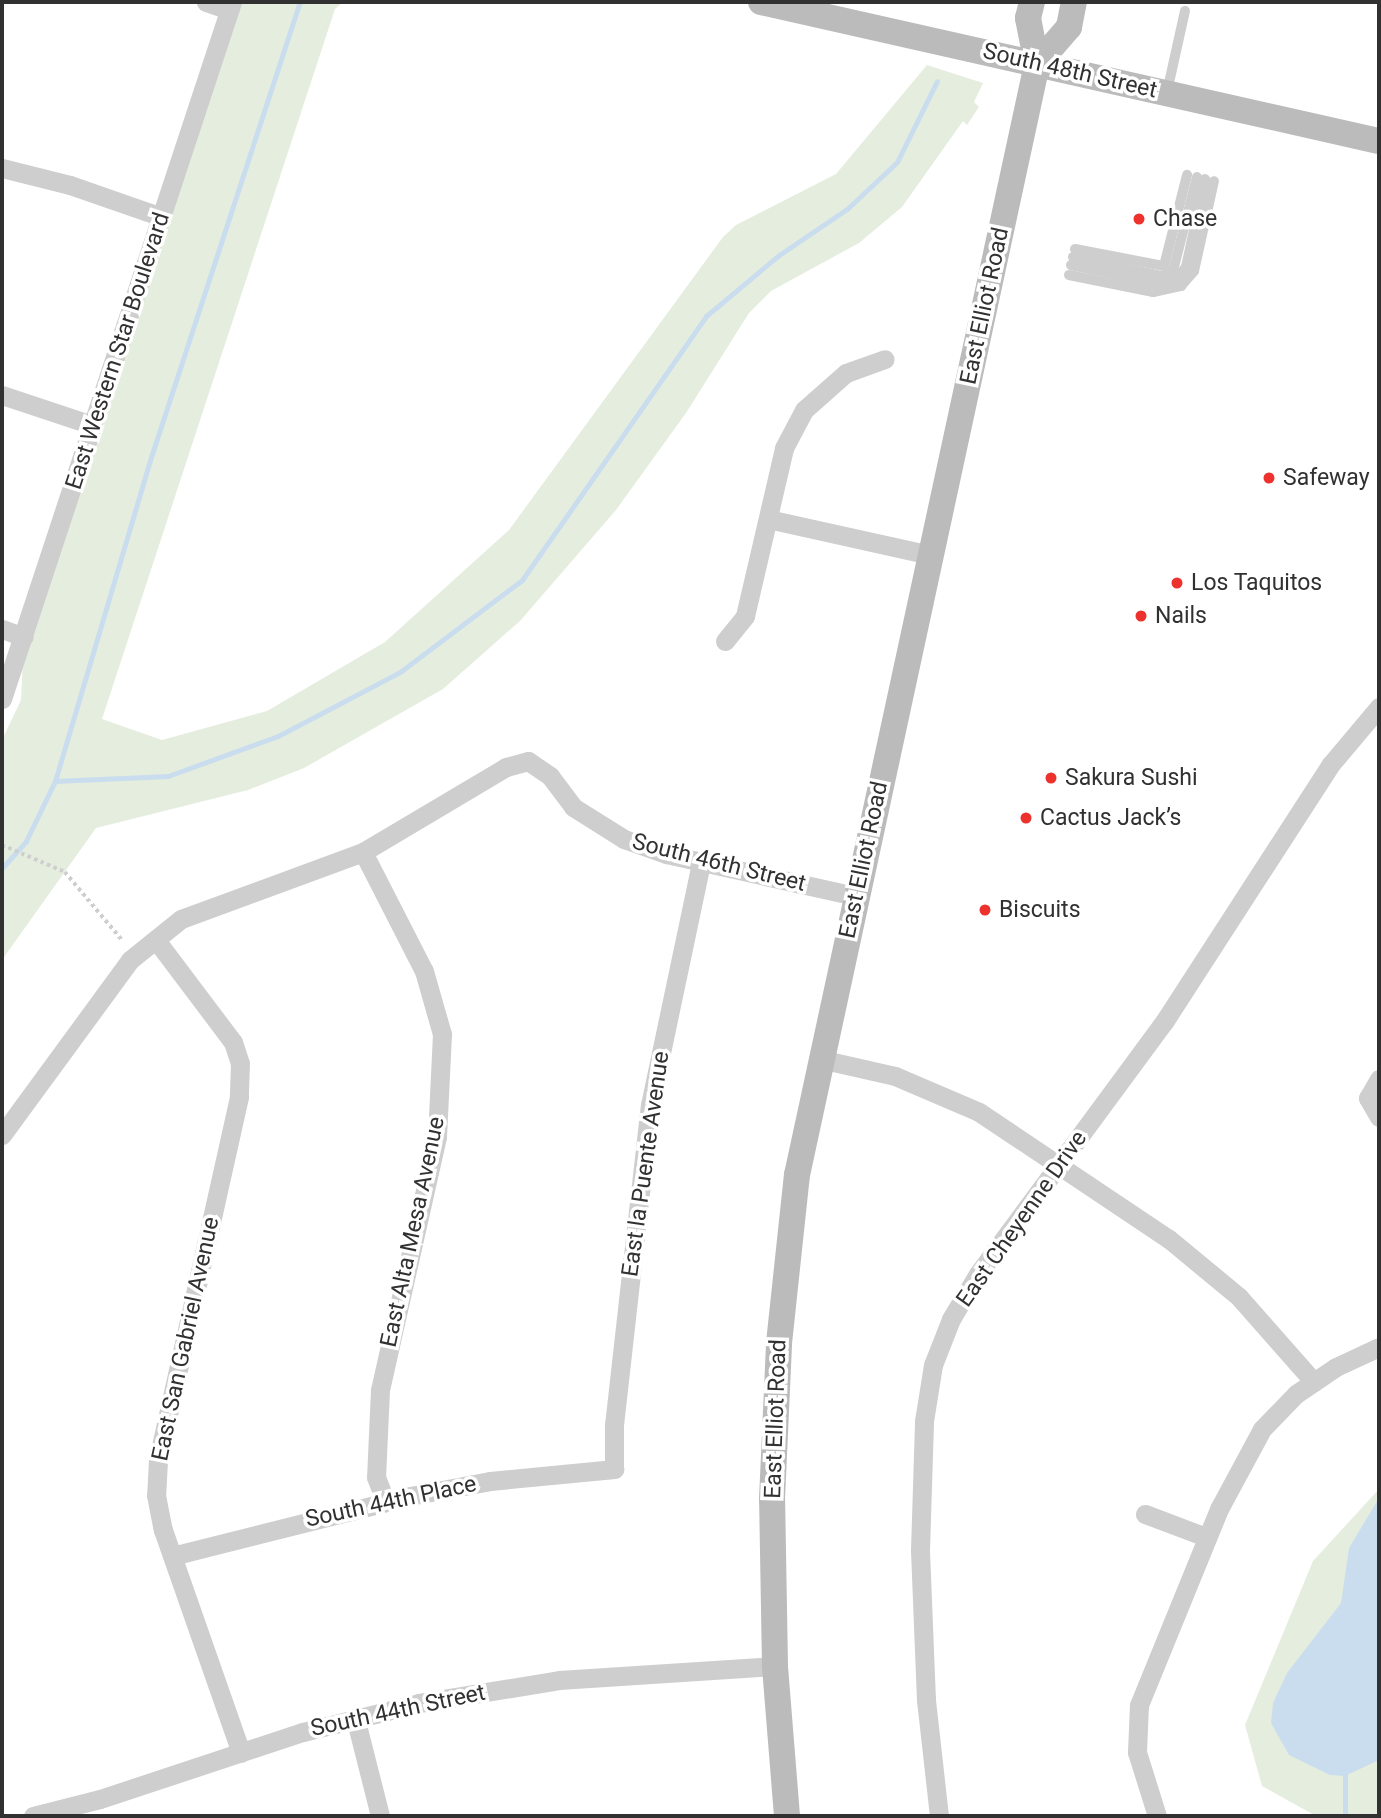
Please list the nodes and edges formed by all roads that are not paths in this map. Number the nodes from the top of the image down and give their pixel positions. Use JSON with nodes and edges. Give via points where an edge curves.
{"nodes":[{"id":1,"x":206,"y":2,"type":"edge"},
{"id":2,"x":761,"y":2,"type":"edge"},
{"id":3,"x":1032,"y":2,"type":"edge"},
{"id":4,"x":1074,"y":2,"type":"edge"},
{"id":5,"x":231,"y":6,"type":"edge"},
{"id":6,"x":1185,"y":11,"type":"dead end"},
{"id":7,"x":1037,"y":64,"type":"junction"},
{"id":8,"x":1167,"y":93,"type":"junction"},
{"id":9,"x":1379,"y":141,"type":"edge"},
{"id":10,"x":2,"y":168,"type":"edge"},
{"id":11,"x":1201,"y":178,"type":"joint"},
{"id":12,"x":162,"y":217,"type":"junction"},
{"id":13,"x":886,"y":359,"type":"dead end"},
{"id":14,"x":2,"y":395,"type":"edge"},
{"id":15,"x":92,"y":425,"type":"junction"},
{"id":16,"x":768,"y":519,"type":"junction"},
{"id":17,"x":931,"y":555,"type":"junction"},
{"id":18,"x":2,"y":629,"type":"edge"},
{"id":19,"x":24,"y":637,"type":"junction"},
{"id":20,"x":725,"y":641,"type":"dead end"},
{"id":21,"x":2,"y":699,"type":"edge"},
{"id":22,"x":1379,"y":707,"type":"edge"},
{"id":23,"x":363,"y":852,"type":"junction"},
{"id":24,"x":701,"y":862,"type":"junction"},
{"id":25,"x":855,"y":896,"type":"junction"},
{"id":26,"x":156,"y":940,"type":"junction"},
{"id":27,"x":820,"y":1059,"type":"junction"},
{"id":28,"x":1379,"y":1079,"type":"edge"},
{"id":29,"x":1379,"y":1118,"type":"edge"},
{"id":30,"x":2,"y":1135,"type":"edge"},
{"id":31,"x":1059,"y":1165,"type":"junction"},
{"id":32,"x":1379,"y":1347,"type":"edge"},
{"id":33,"x":1314,"y":1382,"type":"junction"},
{"id":34,"x":614,"y":1469,"type":"joint"},
{"id":35,"x":385,"y":1501,"type":"junction"},
{"id":36,"x":1144,"y":1514,"type":"dead end"},
{"id":37,"x":1206,"y":1537,"type":"junction"},
{"id":38,"x":172,"y":1556,"type":"junction"},
{"id":39,"x":775,"y":1666,"type":"junction"},
{"id":40,"x":355,"y":1717,"type":"junction"},
{"id":41,"x":241,"y":1753,"type":"junction"},
{"id":42,"x":33,"y":1816,"type":"edge"},
{"id":43,"x":380,"y":1816,"type":"edge"},
{"id":44,"x":787,"y":1816,"type":"edge"},
{"id":45,"x":940,"y":1816,"type":"edge"},
{"id":46,"x":1157,"y":1816,"type":"edge"}],
"edges":[{"from":1,"to":5,"type":"street"},
{"from":2,"to":7,"type":"main road","name":"South 48th Street"},
{"from":3,"to":7,"type":"main road","name":"East Elliot Road","via":[[1028,18]]},
{"from":4,"to":7,"type":"main road","name":"East Elliot Road","via":[[1069,27]]},
{"from":5,"to":12,"type":"street","name":"East Western Star Boulevard"},
{"from":6,"to":8,"type":"lane"},
{"from":7,"to":8,"type":"main road","name":"South 48th Street"},
{"from":7,"to":17,"type":"main road","name":"East Elliot Road"},
{"from":8,"to":9,"type":"main road","name":"South 48th Street"},
{"from":10,"to":12,"type":"street"},
{"from":11,"to":11,"type":"lane","via":[[1185,267],[1175,281],[1165,285],[1072,262],[1164,266]]},
{"from":12,"to":15,"type":"street","name":"East Western Star Boulevard"},
{"from":13,"to":16,"type":"street","via":[[846,373],[804,410],[785,448]]},
{"from":14,"to":15,"type":"street"},
{"from":15,"to":19,"type":"street","name":"East Western Star Boulevard"},
{"from":16,"to":17,"type":"street"},
{"from":16,"to":20,"type":"street","via":[[745,616]]},
{"from":17,"to":25,"type":"main road","name":"East Elliot Road"},
{"from":18,"to":19,"type":"street"},
{"from":19,"to":21,"type":"street","name":"East Western Star Boulevard"},
{"from":22,"to":31,"type":"street","name":"East Cheyenne Drive","via":[[1331,764],[1164,1022]]},
{"from":23,"to":24,"type":"street","name":"South 46th Street","via":[[506,767],[528,761],[550,776],[572,807],[602,827],[624,839]]},
{"from":23,"to":26,"type":"street","via":[[181,919]]},
{"from":23,"to":35,"type":"street","name":"East Alta Mesa Avenue","via":[[424,971],[442,1034],[437,1137],[380,1390],[376,1477]]},
{"from":24,"to":25,"type":"street","name":"South 46th Street"},
{"from":24,"to":34,"type":"street","name":"East la Puente Avenue","via":[[648,1117],[614,1425]]},
{"from":25,"to":27,"type":"main road","name":"East Elliot Road"},
{"from":26,"to":30,"type":"street","via":[[130,960]]},
{"from":26,"to":38,"type":"street","name":"East San Gabriel Avenue","via":[[233,1042],[240,1063],[239,1097],[158,1461],[156,1495]]},
{"from":27,"to":31,"type":"street","via":[[936,1091],[979,1112]]},
{"from":27,"to":39,"type":"main road","name":"East Elliot Road","via":[[797,1175],[779,1343],[772,1499]]},
{"from":28,"to":29,"type":"street","via":[[1368,1098]]},
{"from":31,"to":33,"type":"street","via":[[1169,1239],[1239,1297]]},
{"from":31,"to":45,"type":"street","name":"East Cheyenne Drive","via":[[978,1274],[951,1319],[933,1365],[924,1421],[920,1550],[926,1700]]},
{"from":32,"to":33,"type":"street"},
{"from":33,"to":37,"type":"street","via":[[1262,1429]]},
{"from":34,"to":35,"type":"street","name":"South 44th Place","via":[[490,1481]]},
{"from":35,"to":38,"type":"street","name":"South 44th Place"},
{"from":36,"to":37,"type":"street"},
{"from":37,"to":46,"type":"street","via":[[1139,1705],[1137,1752]]},
{"from":38,"to":41,"type":"street","name":"East San Gabriel Avenue"},
{"from":39,"to":40,"type":"street","name":"South 44th Street","via":[[559,1680]]},
{"from":39,"to":44,"type":"main road","name":"East Elliot Road"},
{"from":40,"to":41,"type":"street","name":"South 44th Street"},
{"from":40,"to":43,"type":"street"},
{"from":41,"to":42,"type":"street","name":"South 44th Street"}]}
